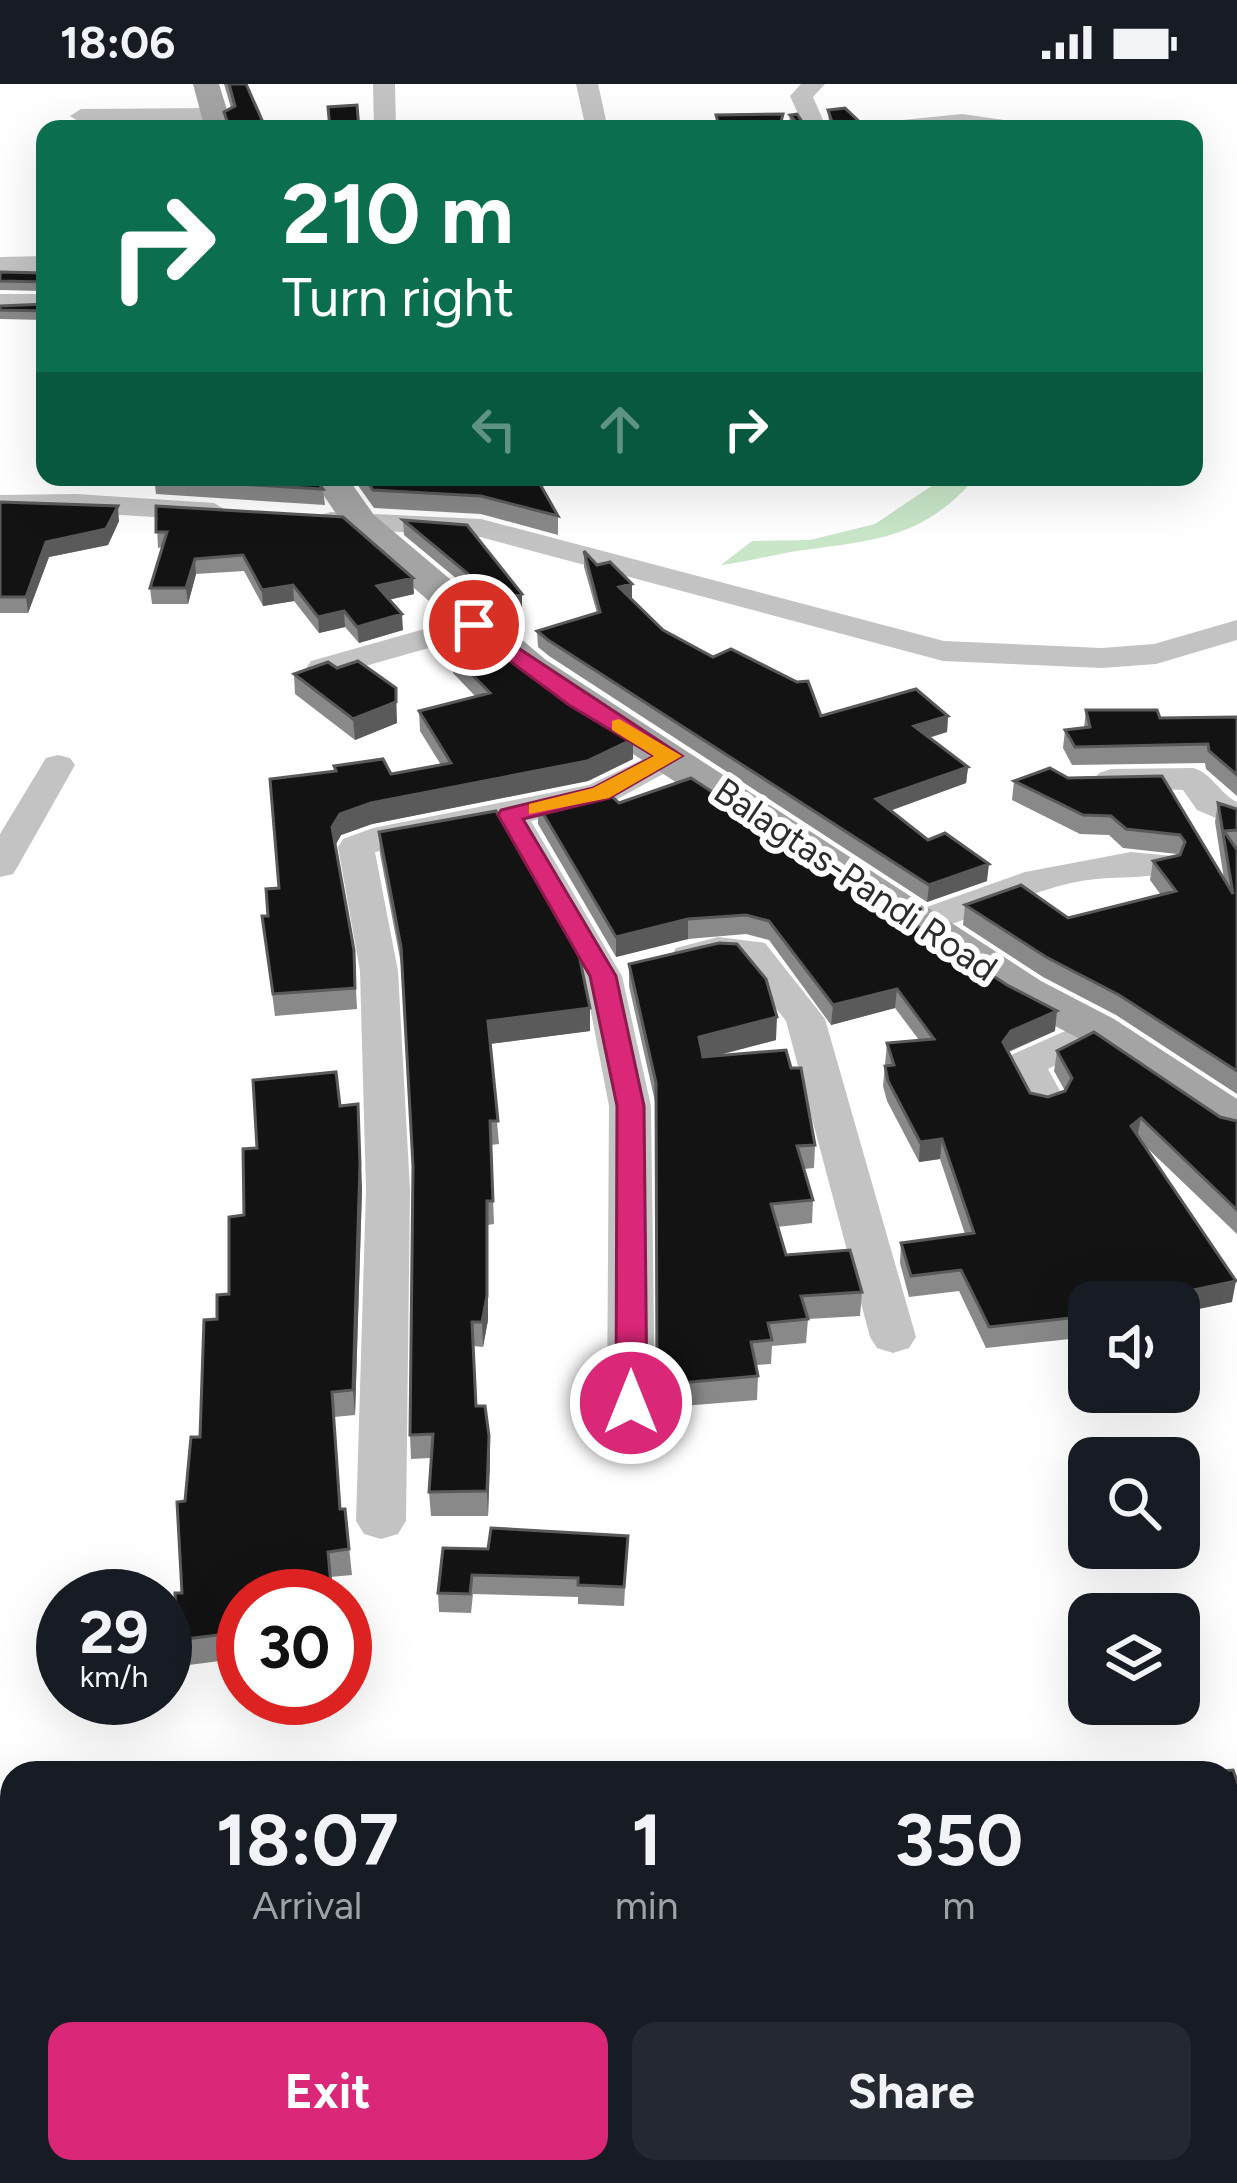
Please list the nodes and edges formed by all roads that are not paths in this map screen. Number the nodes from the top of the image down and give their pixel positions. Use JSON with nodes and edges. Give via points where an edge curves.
{"nodes":[{"id":1,"x":206,"y":84,"type":"edge"},
{"id":2,"x":384,"y":84,"type":"edge"},
{"id":3,"x":587,"y":84,"type":"edge"},
{"id":4,"x":814,"y":84,"type":"edge"},
{"id":5,"x":81,"y":116,"type":"dead end"},
{"id":6,"x":172,"y":120,"type":"edge"},
{"id":7,"x":216,"y":120,"type":"edge"},
{"id":8,"x":385,"y":120,"type":"edge"},
{"id":9,"x":595,"y":120,"type":"edge"},
{"id":10,"x":812,"y":120,"type":"edge"},
{"id":11,"x":36,"y":264,"type":"edge"},
{"id":12,"x":0,"y":265,"type":"edge"},
{"id":13,"x":0,"y":302,"type":"edge"},
{"id":14,"x":36,"y":302,"type":"edge"},
{"id":15,"x":335,"y":486,"type":"edge"},
{"id":16,"x":0,"y":504,"type":"edge"},
{"id":17,"x":243,"y":514,"type":"edge"},
{"id":18,"x":290,"y":518,"type":"edge"},
{"id":19,"x":361,"y":524,"type":"junction"},
{"id":20,"x":474,"y":625,"type":"junction"},
{"id":21,"x":1237,"y":630,"type":"edge"},
{"id":22,"x":323,"y":668,"type":"edge"},
{"id":23,"x":671,"y":756,"type":"junction"},
{"id":24,"x":58,"y":765,"type":"dead end"},
{"id":25,"x":1066,"y":781,"type":"edge"},
{"id":26,"x":510,"y":815,"type":"junction"},
{"id":27,"x":1237,"y":816,"type":"edge"},
{"id":28,"x":1160,"y":864,"type":"edge"},
{"id":29,"x":0,"y":866,"type":"edge"},
{"id":30,"x":920,"y":922,"type":"junction"},
{"id":31,"x":603,"y":976,"type":"junction"},
{"id":32,"x":1096,"y":1029,"type":"junction"},
{"id":33,"x":1044,"y":1100,"type":"edge"},
{"id":34,"x":1228,"y":1107,"type":"edge"},
{"id":35,"x":892,"y":1337,"type":"dead end"},
{"id":36,"x":631,"y":1403,"type":"dead end"},
{"id":37,"x":381,"y":1521,"type":"dead end"}],
"edges":[{"from":1,"to":7,"type":"main road"},
{"from":2,"to":8,"type":"street"},
{"from":3,"to":9,"type":"street"},
{"from":4,"to":10,"type":"street","via":[[801,96]]},
{"from":5,"to":6,"type":"street"},
{"from":11,"to":12,"type":"street"},
{"from":13,"to":14,"type":"street"},
{"from":15,"to":19,"type":"main road","name":"Balagtas-Pandi Road"},
{"from":16,"to":17,"type":"street"},
{"from":18,"to":19,"type":"street"},
{"from":19,"to":20,"type":"main road","name":"Balagtas-Pandi Road"},
{"from":19,"to":21,"type":"street","via":[[481,528],[943,651],[1102,658],[1156,654]]},
{"from":20,"to":22,"type":"street"},
{"from":20,"to":23,"type":"main road","name":"Balagtas-Pandi Road"},
{"from":23,"to":26,"type":"street","via":[[601,793]]},
{"from":23,"to":30,"type":"main road","name":"Balagtas-Pandi Road"},
{"from":24,"to":29,"type":"street"},
{"from":25,"to":27,"type":"street","via":[[1193,779],[1210,802]]},
{"from":26,"to":31,"type":"street"},
{"from":26,"to":37,"type":"street","via":[[356,848],[379,971],[388,1190]]},
{"from":28,"to":30,"type":"street","via":[[1119,861]]},
{"from":30,"to":32,"type":"main road","name":"Balagtas-Pandi Road"},
{"from":31,"to":35,"type":"street","via":[[718,949],[752,951],[805,1019]]},
{"from":31,"to":36,"type":"street","via":[[630,1106]]},
{"from":32,"to":33,"type":"street","via":[[1025,1064]]},
{"from":32,"to":34,"type":"main road","name":"Balagtas-Pandi Road"}]}
